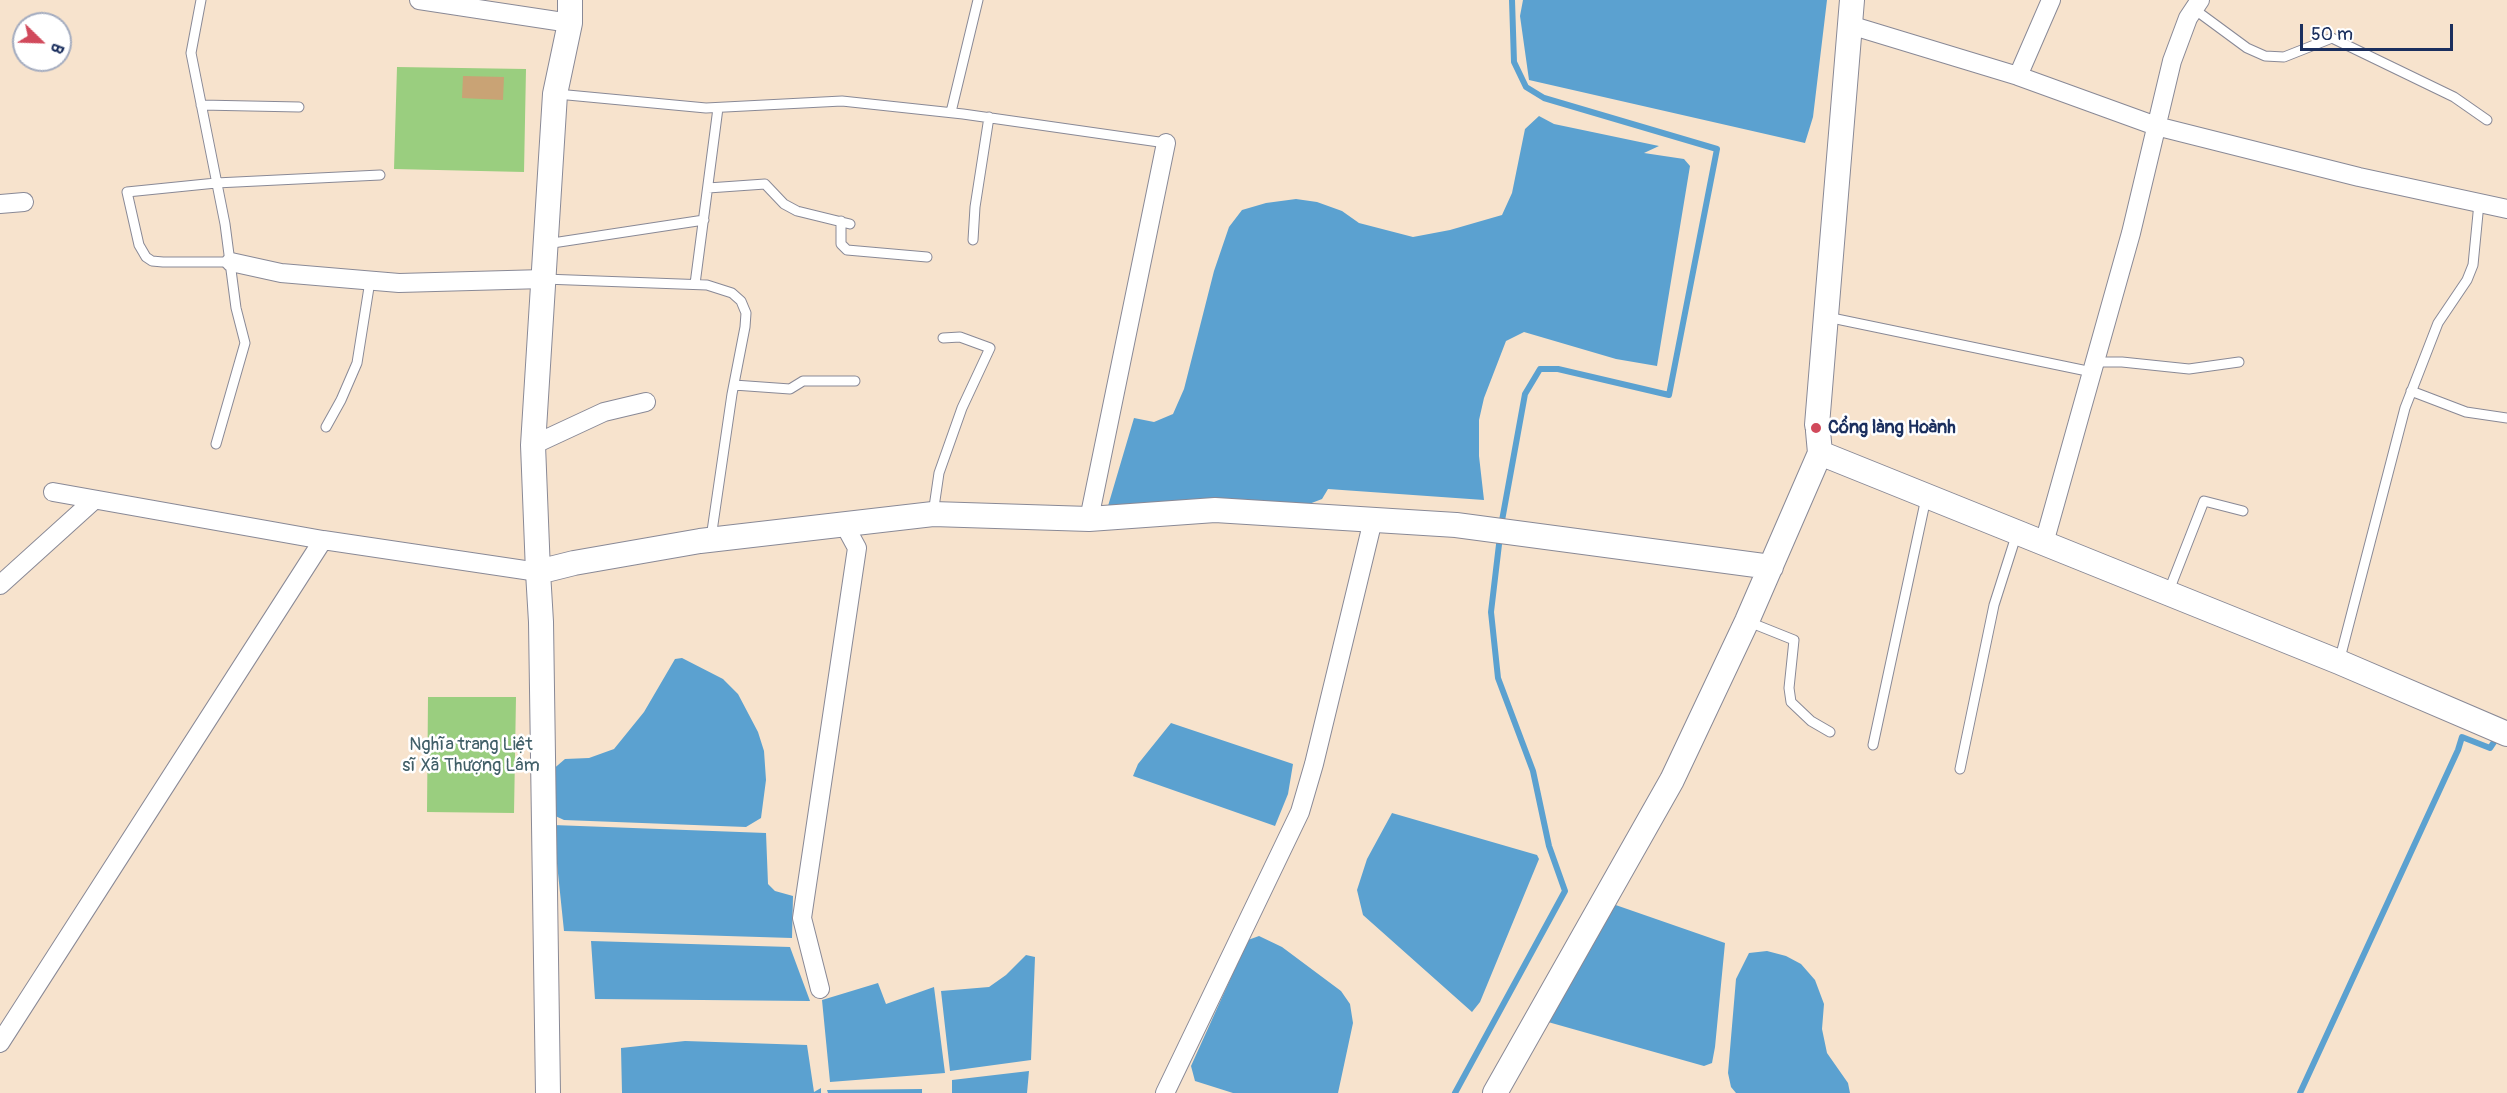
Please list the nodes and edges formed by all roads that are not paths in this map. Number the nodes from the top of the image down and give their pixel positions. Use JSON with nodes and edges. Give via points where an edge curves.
{"nodes":[{"id":1,"x":201,"y":0,"type":"edge"},
{"id":2,"x":419,"y":0,"type":"edge"},
{"id":3,"x":978,"y":0,"type":"edge"},
{"id":4,"x":1852,"y":0,"type":"edge"},
{"id":5,"x":2050,"y":0,"type":"edge"},
{"id":6,"x":2198,"y":5,"type":"edge"},
{"id":7,"x":570,"y":12,"type":"edge"},
{"id":8,"x":1850,"y":25,"type":"junction"},
{"id":9,"x":2018,"y":76,"type":"junction"},
{"id":10,"x":555,"y":94,"type":"junction"},
{"id":11,"x":201,"y":105,"type":"junction"},
{"id":12,"x":299,"y":107,"type":"dead end"},
{"id":13,"x":718,"y":108,"type":"junction"},
{"id":14,"x":951,"y":112,"type":"junction"},
{"id":15,"x":989,"y":117,"type":"junction"},
{"id":16,"x":2487,"y":120,"type":"dead end"},
{"id":17,"x":2156,"y":126,"type":"junction"},
{"id":18,"x":1166,"y":143,"type":"joint"},
{"id":19,"x":380,"y":175,"type":"dead end"},
{"id":20,"x":216,"y":183,"type":"junction"},
{"id":21,"x":708,"y":188,"type":"junction"},
{"id":22,"x":24,"y":202,"type":"dead end"},
{"id":23,"x":2479,"y":203,"type":"junction"},
{"id":24,"x":0,"y":204,"type":"edge"},
{"id":25,"x":2507,"y":209,"type":"edge"},
{"id":26,"x":704,"y":220,"type":"junction"},
{"id":27,"x":973,"y":240,"type":"dead end"},
{"id":28,"x":546,"y":244,"type":"junction"},
{"id":29,"x":927,"y":257,"type":"dead end"},
{"id":30,"x":231,"y":262,"type":"junction"},
{"id":31,"x":544,"y":279,"type":"junction"},
{"id":32,"x":370,"y":280,"type":"junction"},
{"id":33,"x":695,"y":285,"type":"junction"},
{"id":34,"x":1825,"y":317,"type":"junction"},
{"id":35,"x":943,"y":338,"type":"dead end"},
{"id":36,"x":2239,"y":362,"type":"dead end"},
{"id":37,"x":2093,"y":367,"type":"junction"},
{"id":38,"x":855,"y":381,"type":"dead end"},
{"id":39,"x":734,"y":385,"type":"junction"},
{"id":40,"x":2411,"y":391,"type":"junction"},
{"id":41,"x":646,"y":402,"type":"dead end"},
{"id":42,"x":2507,"y":418,"type":"edge"},
{"id":43,"x":326,"y":427,"type":"dead end"},
{"id":44,"x":1818,"y":436,"type":"junction"},
{"id":45,"x":216,"y":444,"type":"dead end"},
{"id":46,"x":533,"y":445,"type":"junction"},
{"id":47,"x":53,"y":492,"type":"dead end"},
{"id":48,"x":1927,"y":495,"type":"junction"},
{"id":49,"x":94,"y":500,"type":"junction"},
{"id":50,"x":2243,"y":511,"type":"dead end"},
{"id":51,"x":933,"y":514,"type":"junction"},
{"id":52,"x":1089,"y":519,"type":"junction"},
{"id":53,"x":1372,"y":520,"type":"junction"},
{"id":54,"x":844,"y":524,"type":"junction"},
{"id":55,"x":2017,"y":532,"type":"junction"},
{"id":56,"x":323,"y":540,"type":"junction"},
{"id":57,"x":710,"y":540,"type":"junction"},
{"id":58,"x":2044,"y":543,"type":"junction"},
{"id":59,"x":1771,"y":567,"type":"junction"},
{"id":60,"x":538,"y":572,"type":"junction"},
{"id":61,"x":0,"y":585,"type":"edge"},
{"id":62,"x":2168,"y":593,"type":"junction"},
{"id":63,"x":1747,"y":621,"type":"junction"},
{"id":64,"x":2339,"y":662,"type":"junction"},
{"id":65,"x":1830,"y":732,"type":"dead end"},
{"id":66,"x":2507,"y":734,"type":"edge"},
{"id":67,"x":1873,"y":745,"type":"dead end"},
{"id":68,"x":1960,"y":769,"type":"dead end"},
{"id":69,"x":820,"y":989,"type":"dead end"},
{"id":70,"x":0,"y":1043,"type":"edge"},
{"id":71,"x":548,"y":1093,"type":"edge"},
{"id":72,"x":1165,"y":1093,"type":"edge"},
{"id":73,"x":1495,"y":1093,"type":"edge"}],
"edges":[{"from":1,"to":11,"type":"lane","via":[[191,53]]},
{"from":2,"to":7,"type":"street"},
{"from":3,"to":14,"type":"lane"},
{"from":4,"to":8,"type":"street"},
{"from":5,"to":9,"type":"street"},
{"from":6,"to":16,"type":"lane","via":[[2247,48],[2265,56],[2284,57],[2332,38],[2454,97]]},
{"from":6,"to":17,"type":"street","via":[[2188,18],[2172,61]]},
{"from":7,"to":10,"type":"street"},
{"from":8,"to":9,"type":"street"},
{"from":8,"to":34,"type":"street"},
{"from":9,"to":17,"type":"street"},
{"from":10,"to":13,"type":"lane"},
{"from":10,"to":28,"type":"street"},
{"from":11,"to":12,"type":"lane"},
{"from":11,"to":20,"type":"lane"},
{"from":13,"to":14,"type":"lane","via":[[842,101]]},
{"from":13,"to":21,"type":"lane"},
{"from":14,"to":15,"type":"lane"},
{"from":15,"to":18,"type":"lane"},
{"from":15,"to":27,"type":"lane"},
{"from":17,"to":23,"type":"street"},
{"from":17,"to":37,"type":"street"},
{"from":18,"to":52,"type":"street"},
{"from":19,"to":20,"type":"lane"},
{"from":20,"to":30,"type":"lane"},
{"from":20,"to":30,"type":"lane","via":[[127,192],[139,245],[146,257],[163,262]]},
{"from":21,"to":26,"type":"lane"},
{"from":21,"to":29,"type":"lane","via":[[765,184],[784,204],[797,211],[845,222],[841,244],[847,250]]},
{"from":22,"to":24,"type":"street"},
{"from":23,"to":25,"type":"street"},
{"from":23,"to":40,"type":"lane","via":[[2473,265],[2438,323]]},
{"from":26,"to":28,"type":"lane"},
{"from":26,"to":33,"type":"lane"},
{"from":28,"to":31,"type":"street"},
{"from":30,"to":32,"type":"street","via":[[281,273]]},
{"from":30,"to":45,"type":"lane","via":[[245,344]]},
{"from":31,"to":32,"type":"street","via":[[399,283]]},
{"from":31,"to":33,"type":"lane"},
{"from":31,"to":46,"type":"street"},
{"from":32,"to":43,"type":"lane","via":[[357,363]]},
{"from":33,"to":39,"type":"lane","via":[[732,293],[746,313]]},
{"from":34,"to":37,"type":"lane"},
{"from":34,"to":44,"type":"street"},
{"from":35,"to":51,"type":"lane","via":[[960,337],[990,348],[962,408],[939,473]]},
{"from":36,"to":37,"type":"lane","via":[[2189,369],[2122,362]]},
{"from":37,"to":58,"type":"street"},
{"from":38,"to":39,"type":"lane","via":[[803,381],[790,389]]},
{"from":39,"to":57,"type":"lane"},
{"from":40,"to":42,"type":"lane","via":[[2466,412]]},
{"from":40,"to":64,"type":"lane"},
{"from":41,"to":46,"type":"street","via":[[604,412]]},
{"from":44,"to":48,"type":"street"},
{"from":44,"to":59,"type":"street"},
{"from":46,"to":60,"type":"street"},
{"from":47,"to":49,"type":"street"},
{"from":48,"to":55,"type":"street"},
{"from":48,"to":67,"type":"lane"},
{"from":49,"to":56,"type":"street"},
{"from":49,"to":61,"type":"street"},
{"from":50,"to":62,"type":"lane","via":[[2204,501]]},
{"from":51,"to":52,"type":"street"},
{"from":51,"to":54,"type":"street"},
{"from":52,"to":53,"type":"street","via":[[1215,510]]},
{"from":53,"to":59,"type":"street","via":[[1487,529]]},
{"from":53,"to":72,"type":"street","via":[[1300,812]]},
{"from":54,"to":57,"type":"street"},
{"from":54,"to":69,"type":"street","via":[[857,548],[802,918]]},
{"from":55,"to":58,"type":"street"},
{"from":55,"to":68,"type":"lane","via":[[1994,605]]},
{"from":56,"to":60,"type":"street"},
{"from":56,"to":70,"type":"street"},
{"from":57,"to":60,"type":"street"},
{"from":58,"to":62,"type":"street"},
{"from":59,"to":63,"type":"street"},
{"from":60,"to":71,"type":"street","via":[[542,622]]},
{"from":62,"to":64,"type":"street"},
{"from":63,"to":65,"type":"lane","via":[[1794,640],[1791,702],[1811,722]]},
{"from":63,"to":73,"type":"street","via":[[1672,780]]},
{"from":64,"to":66,"type":"street"}]}
